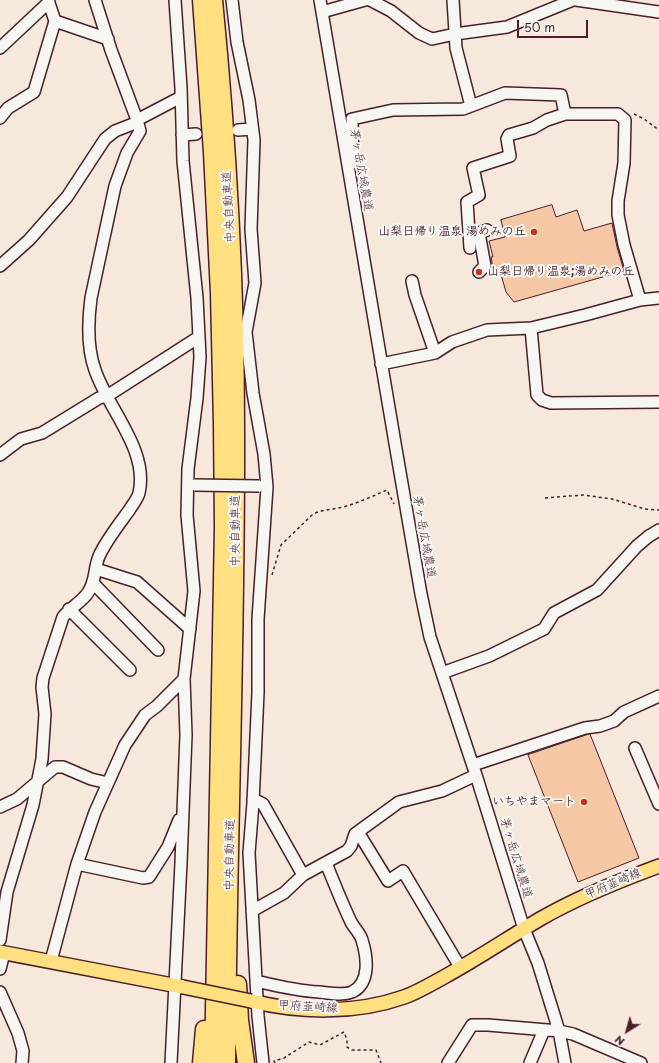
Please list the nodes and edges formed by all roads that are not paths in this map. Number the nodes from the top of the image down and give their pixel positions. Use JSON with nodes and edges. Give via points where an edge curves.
{"nodes":[{"id":1,"x":95,"y":0,"type":"edge"},
{"id":2,"x":175,"y":0,"type":"edge"},
{"id":3,"x":201,"y":0,"type":"edge"},
{"id":4,"x":214,"y":0,"type":"edge"},
{"id":5,"x":232,"y":0,"type":"edge"},
{"id":6,"x":320,"y":0,"type":"edge"},
{"id":7,"x":365,"y":0,"type":"edge"},
{"id":8,"x":370,"y":0,"type":"edge"},
{"id":9,"x":453,"y":0,"type":"edge"},
{"id":10,"x":574,"y":0,"type":"edge"},
{"id":11,"x":48,"y":1,"type":"edge"},
{"id":12,"x":322,"y":12,"type":"junction"},
{"id":13,"x":659,"y":12,"type":"edge"},
{"id":14,"x":54,"y":21,"type":"junction"},
{"id":15,"x":455,"y":34,"type":"junction"},
{"id":16,"x":108,"y":39,"type":"junction"},
{"id":17,"x":0,"y":48,"type":"edge"},
{"id":18,"x":181,"y":97,"type":"junction"},
{"id":19,"x":471,"y":106,"type":"junction"},
{"id":20,"x":565,"y":114,"type":"junction"},
{"id":21,"x":0,"y":118,"type":"edge"},
{"id":22,"x":138,"y":121,"type":"junction"},
{"id":23,"x":252,"y":129,"type":"junction"},
{"id":24,"x":238,"y":130,"type":"dead end"},
{"id":25,"x":196,"y":134,"type":"dead end"},
{"id":26,"x":182,"y":135,"type":"junction"},
{"id":27,"x":347,"y":166,"type":"junction"},
{"id":28,"x":486,"y":230,"type":"dead end"},
{"id":29,"x":470,"y":248,"type":"dead end"},
{"id":30,"x":0,"y":266,"type":"edge"},
{"id":31,"x":479,"y":272,"type":"dead end"},
{"id":32,"x":412,"y":280,"type":"dead end"},
{"id":33,"x":659,"y":298,"type":"edge"},
{"id":34,"x":640,"y":300,"type":"junction"},
{"id":35,"x":531,"y":328,"type":"junction"},
{"id":36,"x":199,"y":337,"type":"junction"},
{"id":37,"x":435,"y":353,"type":"junction"},
{"id":38,"x":381,"y":364,"type":"junction"},
{"id":39,"x":107,"y":396,"type":"junction"},
{"id":40,"x":659,"y":402,"type":"edge"},
{"id":41,"x":0,"y":455,"type":"edge"},
{"id":42,"x":191,"y":485,"type":"junction"},
{"id":43,"x":263,"y":487,"type":"junction"},
{"id":44,"x":659,"y":530,"type":"edge"},
{"id":45,"x":96,"y":570,"type":"junction"},
{"id":46,"x":94,"y":584,"type":"junction"},
{"id":47,"x":69,"y":609,"type":"junction"},
{"id":48,"x":190,"y":629,"type":"junction"},
{"id":49,"x":158,"y":650,"type":"dead end"},
{"id":50,"x":130,"y":670,"type":"dead end"},
{"id":51,"x":442,"y":673,"type":"junction"},
{"id":52,"x":184,"y":679,"type":"junction"},
{"id":53,"x":659,"y":696,"type":"edge"},
{"id":54,"x":635,"y":748,"type":"dead end"},
{"id":55,"x":475,"y":770,"type":"junction"},
{"id":56,"x":38,"y":781,"type":"junction"},
{"id":57,"x":108,"y":783,"type":"junction"},
{"id":58,"x":655,"y":787,"type":"edge"},
{"id":59,"x":253,"y":799,"type":"junction"},
{"id":60,"x":659,"y":804,"type":"edge"},
{"id":61,"x":0,"y":807,"type":"edge"},
{"id":62,"x":183,"y":820,"type":"junction"},
{"id":63,"x":358,"y":832,"type":"junction"},
{"id":64,"x":230,"y":837,"type":"junction"},
{"id":65,"x":326,"y":863,"type":"junction"},
{"id":66,"x":77,"y":864,"type":"junction"},
{"id":67,"x":659,"y":866,"type":"edge"},
{"id":68,"x":303,"y":875,"type":"junction"},
{"id":69,"x":215,"y":888,"type":"junction"},
{"id":70,"x":252,"y":911,"type":"junction"},
{"id":71,"x":524,"y":929,"type":"junction"},
{"id":72,"x":0,"y":940,"type":"edge"},
{"id":73,"x":2,"y":952,"type":"edge"},
{"id":74,"x":51,"y":962,"type":"junction"},
{"id":75,"x":460,"y":967,"type":"junction"},
{"id":76,"x":0,"y":969,"type":"edge"},
{"id":77,"x":256,"y":981,"type":"junction"},
{"id":78,"x":179,"y":986,"type":"junction"},
{"id":79,"x":0,"y":992,"type":"edge"},
{"id":80,"x":346,"y":993,"type":"junction"},
{"id":81,"x":254,"y":1002,"type":"junction"},
{"id":82,"x":345,"y":1009,"type":"junction"},
{"id":83,"x":544,"y":1030,"type":"junction"},
{"id":84,"x":559,"y":1031,"type":"junction"},
{"id":85,"x":22,"y":1063,"type":"edge"},
{"id":86,"x":171,"y":1063,"type":"edge"},
{"id":87,"x":201,"y":1063,"type":"edge"},
{"id":88,"x":213,"y":1063,"type":"edge"},
{"id":89,"x":227,"y":1063,"type":"edge"},
{"id":90,"x":246,"y":1063,"type":"edge"},
{"id":91,"x":263,"y":1063,"type":"edge"},
{"id":92,"x":448,"y":1063,"type":"edge"},
{"id":93,"x":530,"y":1063,"type":"edge"},
{"id":94,"x":565,"y":1063,"type":"edge"},
{"id":95,"x":641,"y":1063,"type":"edge"}],
"edges":[{"from":1,"to":16,"type":"street"},
{"from":2,"to":18,"type":"street"},
{"from":3,"to":69,"type":"highway","name":"中央自動車道","via":[[219,293],[222,424]]},
{"from":4,"to":64,"type":"highway","name":"中央自動車道","via":[[233,278],[236,424],[235,653]]},
{"from":5,"to":23,"type":"street"},
{"from":6,"to":12,"type":"street","name":"茅ヶ岳広域農道"},
{"from":7,"to":12,"type":"street"},
{"from":8,"to":15,"type":"street","via":[[391,11],[419,34],[432,39]]},
{"from":9,"to":15,"type":"street"},
{"from":10,"to":13,"type":"street"},
{"from":10,"to":15,"type":"street","via":[[507,27]]},
{"from":11,"to":14,"type":"street"},
{"from":11,"to":17,"type":"street"},
{"from":12,"to":27,"type":"street","name":"茅ヶ岳広域農道"},
{"from":14,"to":16,"type":"street"},
{"from":14,"to":21,"type":"street","via":[[34,92],[8,108]]},
{"from":15,"to":19,"type":"street","via":[[456,48]]},
{"from":16,"to":22,"type":"street"},
{"from":18,"to":22,"type":"street"},
{"from":18,"to":26,"type":"street"},
{"from":19,"to":20,"type":"street","via":[[505,93],[561,95]]},
{"from":19,"to":27,"type":"street","via":[[463,109],[393,110],[352,119],[353,163]]},
{"from":20,"to":29,"type":"street","via":[[510,135],[507,139],[510,156],[473,168],[479,196],[467,202]]},
{"from":20,"to":34,"type":"street","via":[[618,114],[625,120],[624,163],[618,215]]},
{"from":22,"to":30,"type":"street","via":[[115,131],[105,139],[63,203],[29,240]]},
{"from":22,"to":39,"type":"street","via":[[140,131],[127,153],[115,186],[89,315],[94,368]]},
{"from":23,"to":24,"type":"street"},
{"from":23,"to":43,"type":"street","via":[[254,140],[251,229],[255,283],[246,332],[264,454]]},
{"from":25,"to":26,"type":"street"},
{"from":26,"to":36,"type":"street"},
{"from":27,"to":38,"type":"street","name":"茅ヶ岳広域農道"},
{"from":28,"to":31,"type":"street","via":[[479,233],[485,266]]},
{"from":32,"to":37,"type":"street"},
{"from":33,"to":34,"type":"street"},
{"from":34,"to":35,"type":"street"},
{"from":35,"to":37,"type":"street","via":[[487,330],[452,342]]},
{"from":35,"to":40,"type":"street","via":[[537,395],[542,400],[551,403]]},
{"from":36,"to":39,"type":"street"},
{"from":36,"to":42,"type":"street","via":[[197,398],[188,469]]},
{"from":37,"to":38,"type":"street"},
{"from":38,"to":51,"type":"street","name":"茅ヶ岳広域農道","via":[[421,594],[430,637]]},
{"from":39,"to":41,"type":"street","via":[[42,433],[21,439]]},
{"from":39,"to":45,"type":"street","via":[[137,453],[140,471],[139,494],[100,555]]},
{"from":42,"to":43,"type":"street","bridge":true},
{"from":42,"to":48,"type":"street","via":[[187,515],[194,591]]},
{"from":43,"to":59,"type":"street"},
{"from":44,"to":51,"type":"street","via":[[637,546],[598,590],[554,613],[544,629],[489,656]]},
{"from":45,"to":46,"type":"street"},
{"from":45,"to":48,"type":"street","via":[[137,582]]},
{"from":46,"to":47,"type":"street","via":[[83,598]]},
{"from":46,"to":49,"type":"street"},
{"from":47,"to":50,"type":"street"},
{"from":47,"to":56,"type":"street","via":[[63,617],[43,678],[45,714]]},
{"from":48,"to":52,"type":"street"},
{"from":51,"to":55,"type":"street","name":"茅ヶ岳広域農道"},
{"from":52,"to":57,"type":"street","via":[[145,715],[125,745]]},
{"from":52,"to":62,"type":"street","via":[[186,735]]},
{"from":53,"to":55,"type":"street","via":[[624,712],[614,721],[585,728]]},
{"from":54,"to":58,"type":"street"},
{"from":55,"to":63,"type":"street","via":[[442,791],[399,802]]},
{"from":55,"to":71,"type":"street","name":"茅ヶ岳広域農道"},
{"from":56,"to":57,"type":"street","via":[[55,767],[63,767]]},
{"from":56,"to":61,"type":"street","via":[[17,799]]},
{"from":56,"to":72,"type":"street","via":[[7,892]]},
{"from":57,"to":66,"type":"street"},
{"from":58,"to":60,"type":"street"},
{"from":59,"to":68,"type":"street","via":[[263,804]]},
{"from":59,"to":70,"type":"street","via":[[249,853]]},
{"from":62,"to":66,"type":"street","via":[[179,820],[168,847],[149,876],[143,878]]},
{"from":62,"to":78,"type":"street"},
{"from":63,"to":65,"type":"street","via":[[347,851]]},
{"from":63,"to":75,"type":"street","via":[[388,881],[404,871]]},
{"from":64,"to":89,"type":"highway","name":"中央自動車道"},
{"from":64,"to":90,"type":"highway","via":[[240,1020]]},
{"from":65,"to":68,"type":"street"},
{"from":65,"to":80,"type":"street","via":[[352,923],[362,938],[366,954],[364,979],[359,988]]},
{"from":66,"to":74,"type":"street"},
{"from":67,"to":71,"type":"main road","name":"甲府韮崎線","via":[[586,895]]},
{"from":68,"to":70,"type":"street","via":[[284,893]]},
{"from":69,"to":87,"type":"highway"},
{"from":69,"to":88,"type":"highway","name":"中央自動車道"},
{"from":70,"to":77,"type":"street"},
{"from":71,"to":75,"type":"main road","name":"甲府韮崎線"},
{"from":71,"to":84,"type":"street","name":"茅ヶ岳広域農道","via":[[538,963]]},
{"from":73,"to":74,"type":"main road","name":"甲府韮崎線"},
{"from":73,"to":76,"type":"street"},
{"from":74,"to":78,"type":"main road","name":"甲府韮崎線"},
{"from":75,"to":82,"type":"main road","name":"甲府韮崎線","via":[[404,997],[362,1008]]},
{"from":77,"to":80,"type":"street","via":[[284,988]]},
{"from":77,"to":81,"type":"street"},
{"from":78,"to":81,"type":"main road","name":"甲府韮崎線","bridge":true},
{"from":78,"to":86,"type":"street"},
{"from":79,"to":85,"type":"street","via":[[18,1033],[23,1051]]},
{"from":80,"to":82,"type":"street"},
{"from":81,"to":82,"type":"main road","name":"甲府韮崎線","via":[[326,1011]]},
{"from":81,"to":91,"type":"street"},
{"from":83,"to":84,"type":"street"},
{"from":83,"to":92,"type":"street","via":[[472,1025]]},
{"from":83,"to":93,"type":"street"},
{"from":84,"to":94,"type":"street","name":"茅ヶ岳広域農道"},
{"from":84,"to":95,"type":"street","via":[[574,1034]]}]}
